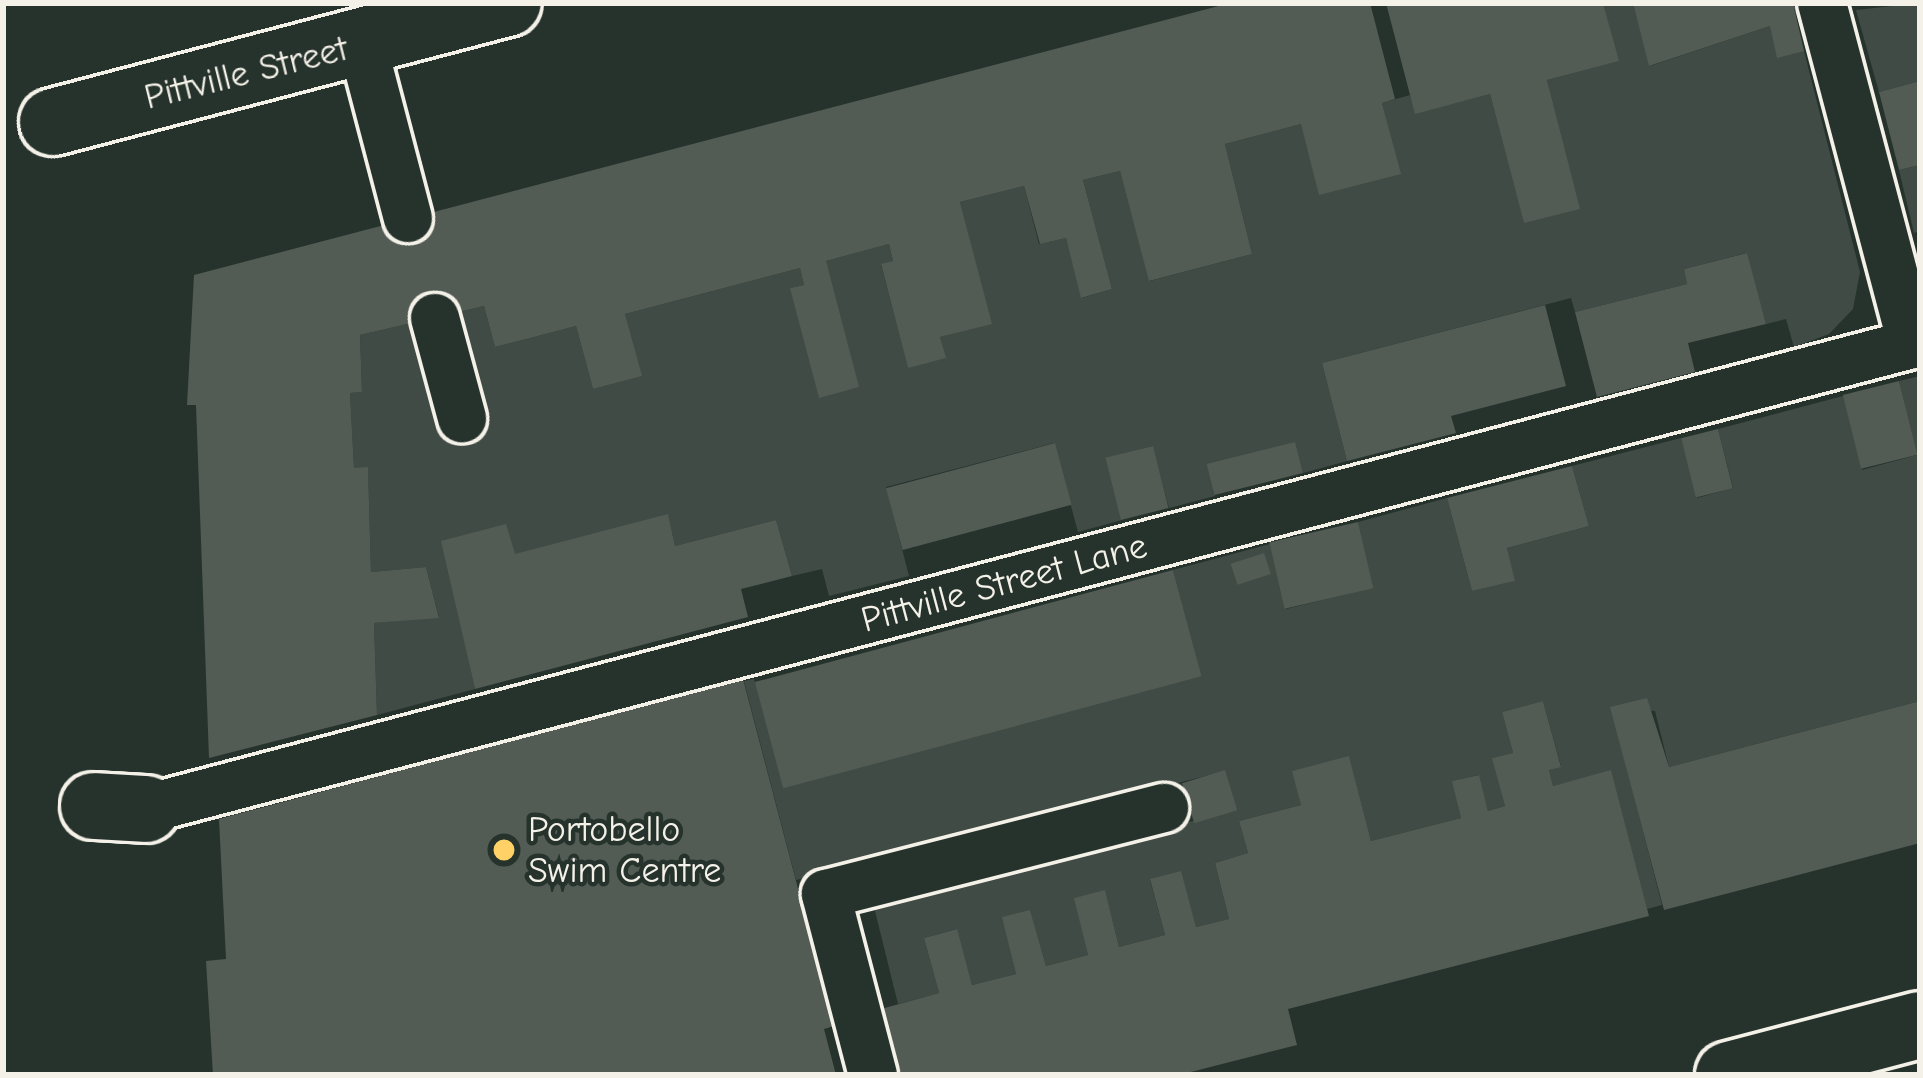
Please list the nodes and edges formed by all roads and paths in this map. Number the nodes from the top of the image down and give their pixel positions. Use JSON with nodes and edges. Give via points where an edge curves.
{"nodes":[{"id":1,"x":508,"y":3,"type":"edge"},
{"id":2,"x":1822,"y":3,"type":"edge"},
{"id":3,"x":362,"y":43,"type":"junction"},
{"id":4,"x":53,"y":122,"type":"dead end"},
{"id":5,"x":408,"y":218,"type":"dead end"},
{"id":6,"x":435,"y":318,"type":"dead end"},
{"id":7,"x":1916,"y":343,"type":"edge"},
{"id":8,"x":462,"y":418,"type":"dead end"},
{"id":9,"x":120,"y":807,"type":"dead end"},
{"id":10,"x":1164,"y":808,"type":"dead end"},
{"id":11,"x":1920,"y":1025,"type":"edge"},
{"id":12,"x":873,"y":1075,"type":"edge"},
{"id":13,"x":1729,"y":1075,"type":"edge"}],
"edges":[{"from":1,"to":3,"type":"street","name":"Pittville Street"},
{"from":2,"to":7,"type":"lane","name":"Pittville Street Lane"},
{"from":3,"to":4,"type":"street","name":"Pittville Street"},
{"from":3,"to":5,"type":"lane"},
{"from":6,"to":8,"type":"lane"},
{"from":7,"to":9,"type":"lane","name":"Pittville Street Lane"},
{"from":10,"to":12,"type":"lane","via":[[826,894]]},
{"from":11,"to":13,"type":"street"}]}
